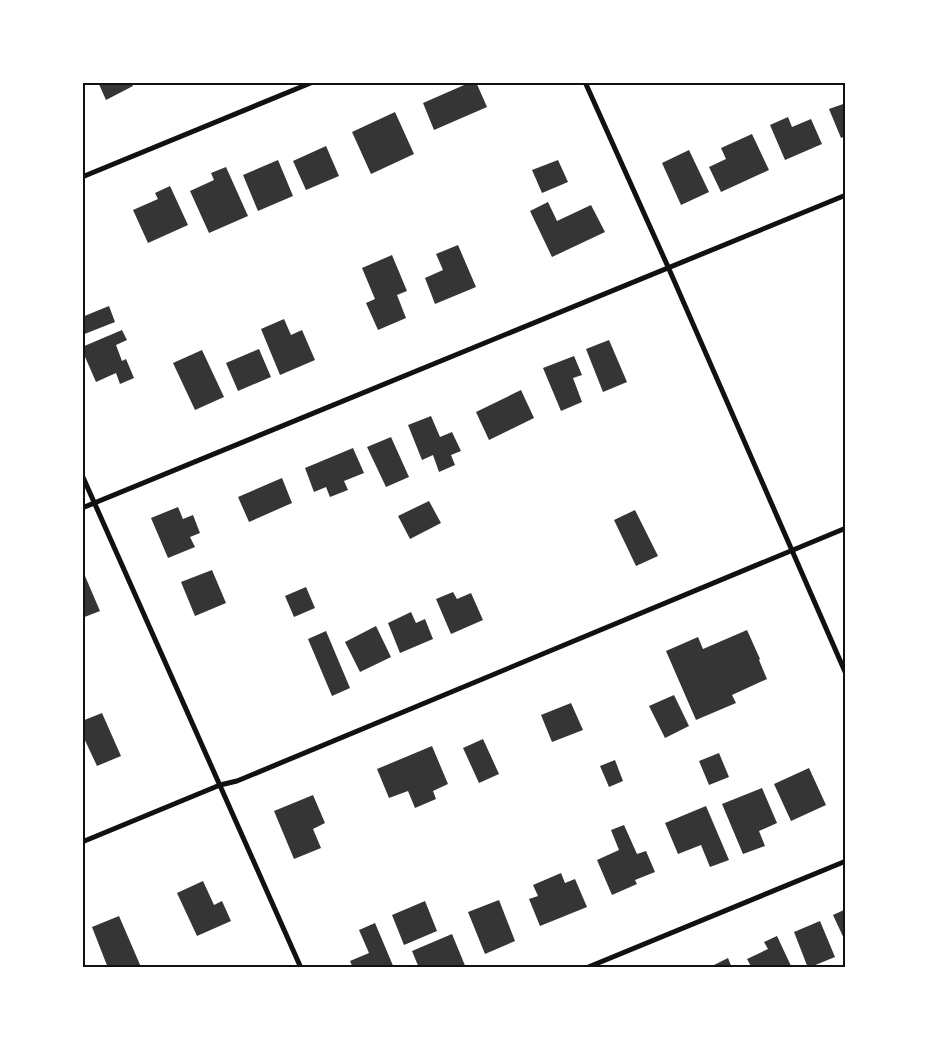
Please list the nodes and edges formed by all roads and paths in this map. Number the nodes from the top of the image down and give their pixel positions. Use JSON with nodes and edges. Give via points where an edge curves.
{"nodes":[{"id":1,"x":313,"y":82,"type":"edge"},
{"id":2,"x":585,"y":82,"type":"edge"},
{"id":3,"x":82,"y":176,"type":"edge"},
{"id":4,"x":846,"y":195,"type":"edge"},
{"id":5,"x":669,"y":269,"type":"junction"},
{"id":6,"x":82,"y":475,"type":"edge"},
{"id":7,"x":95,"y":504,"type":"junction"},
{"id":8,"x":82,"y":508,"type":"edge"},
{"id":9,"x":846,"y":528,"type":"edge"},
{"id":10,"x":792,"y":550,"type":"junction"},
{"id":11,"x":846,"y":674,"type":"edge"},
{"id":12,"x":220,"y":784,"type":"junction"},
{"id":13,"x":82,"y":842,"type":"edge"},
{"id":14,"x":846,"y":861,"type":"edge"},
{"id":15,"x":301,"y":968,"type":"edge"},
{"id":16,"x":586,"y":968,"type":"edge"}],
"edges":[{"from":1,"to":3,"type":"street"},
{"from":2,"to":5,"type":"street"},
{"from":4,"to":5,"type":"street"},
{"from":5,"to":7,"type":"street"},
{"from":5,"to":10,"type":"street"},
{"from":6,"to":7,"type":"street"},
{"from":7,"to":8,"type":"street"},
{"from":7,"to":12,"type":"street"},
{"from":9,"to":10,"type":"street"},
{"from":10,"to":11,"type":"street"},
{"from":10,"to":12,"type":"street","via":[[236,781]]},
{"from":12,"to":13,"type":"street"},
{"from":12,"to":15,"type":"street"},
{"from":14,"to":16,"type":"street"}]}
